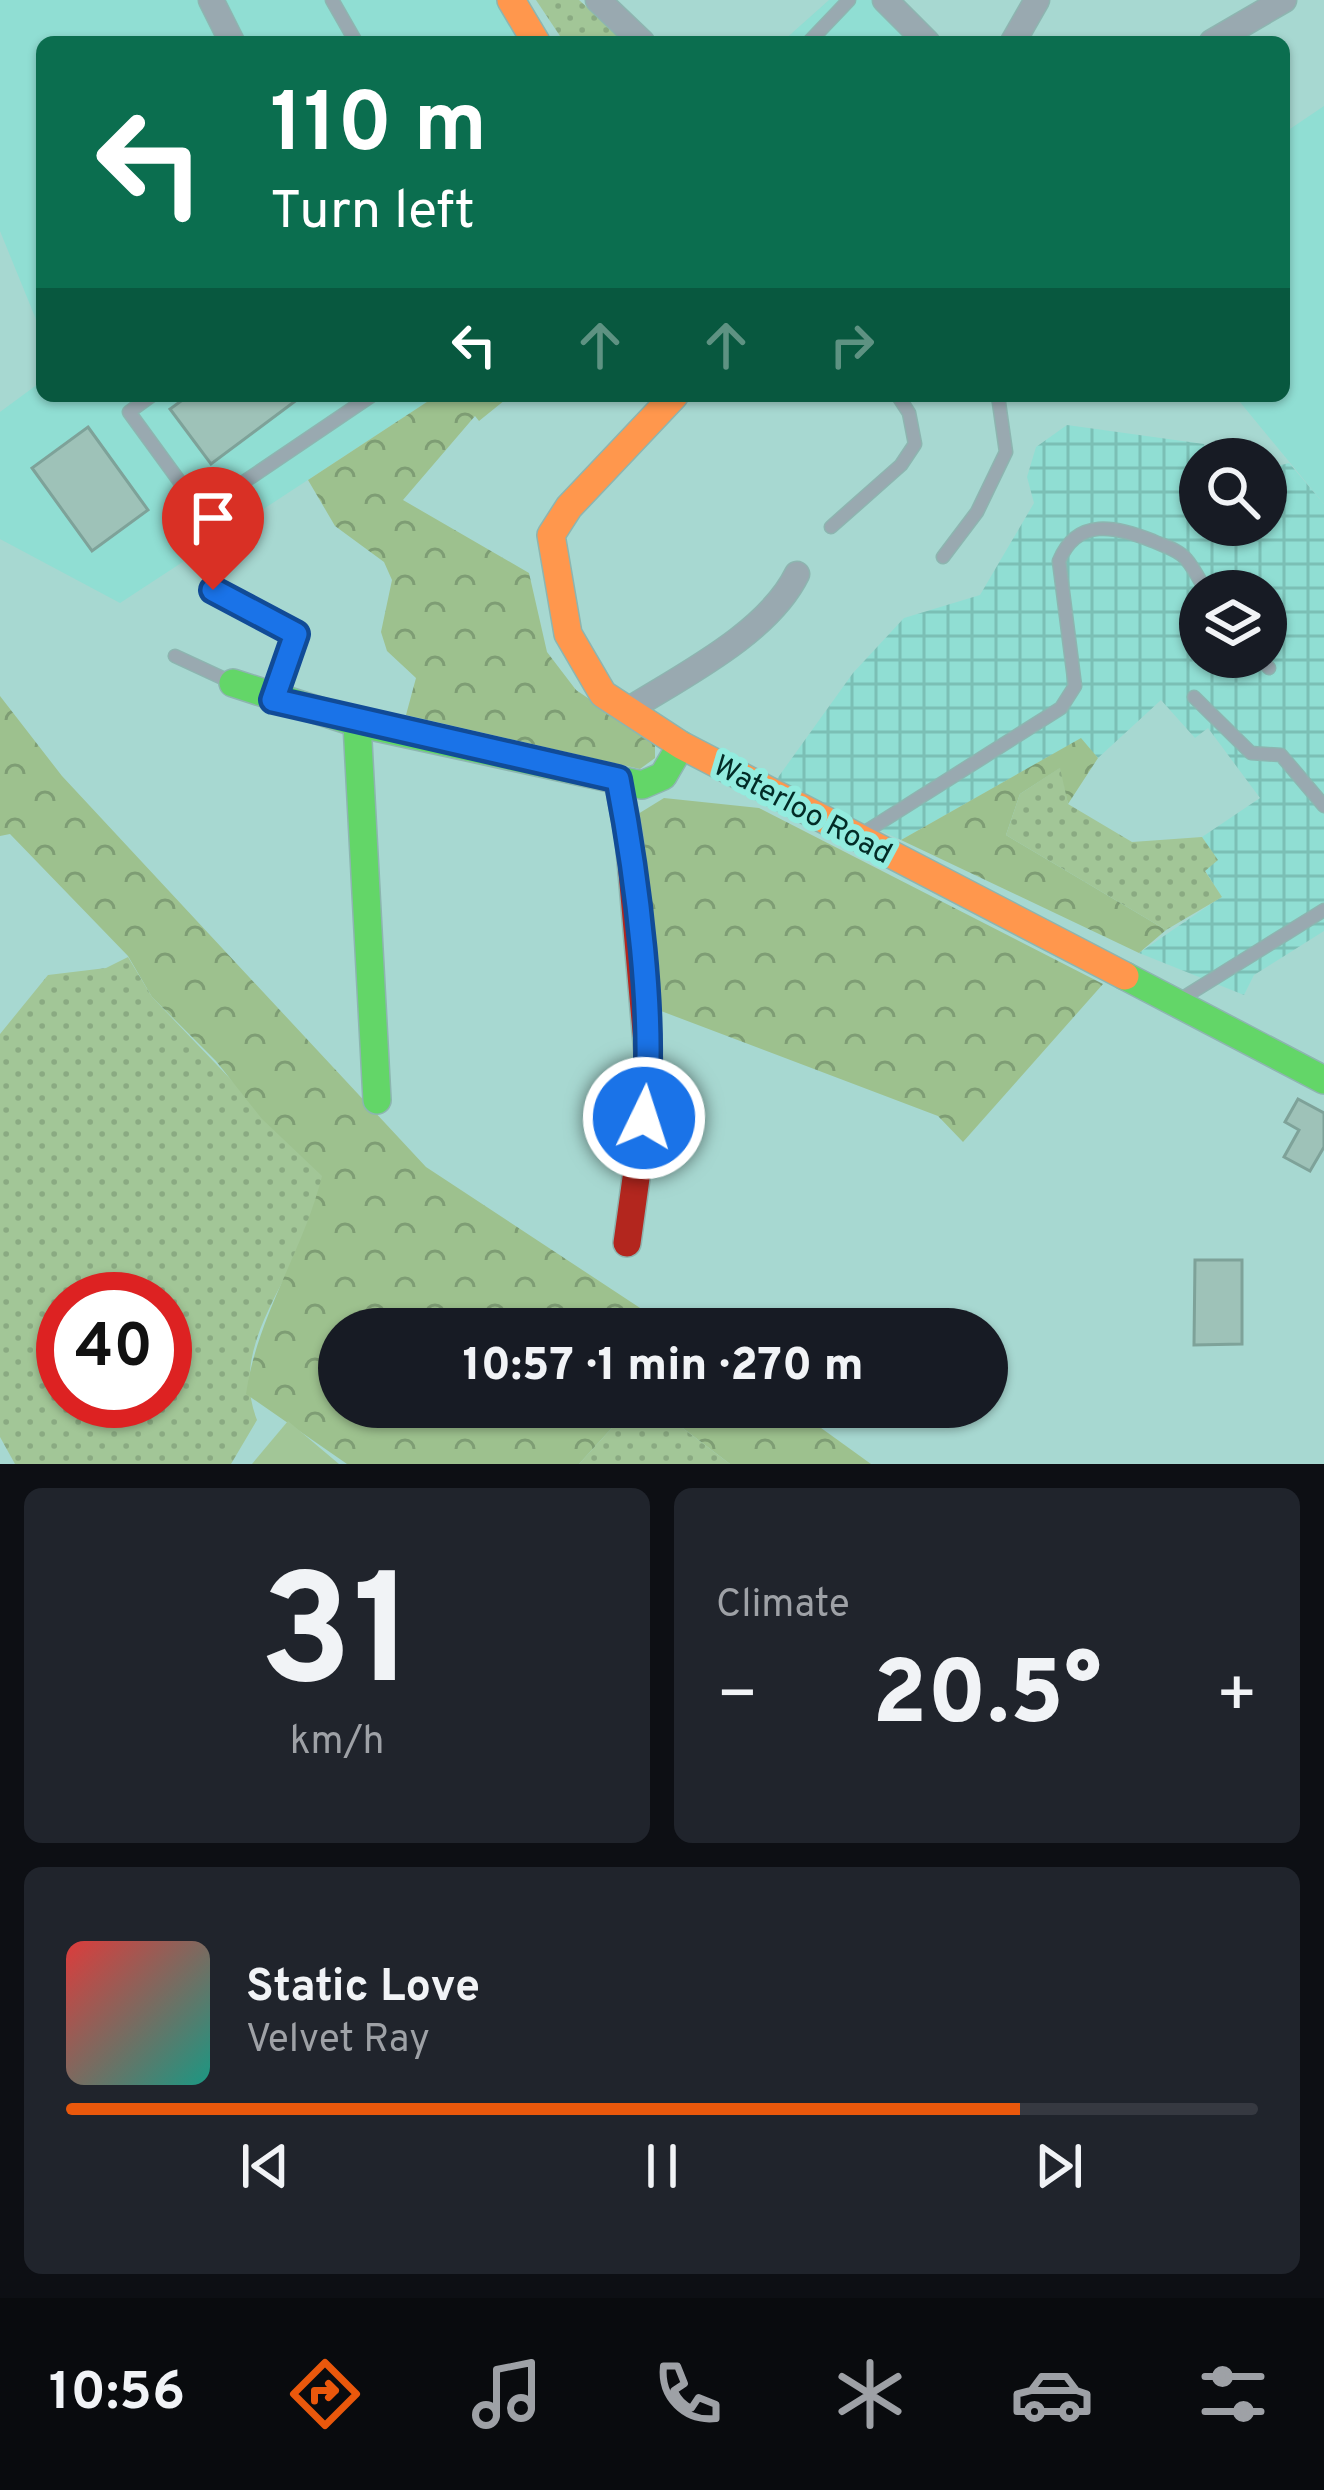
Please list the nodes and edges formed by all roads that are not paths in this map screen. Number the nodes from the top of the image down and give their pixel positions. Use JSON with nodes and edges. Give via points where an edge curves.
{"nodes":[{"id":1,"x":211,"y":0,"type":"edge"},
{"id":2,"x":332,"y":0,"type":"edge"},
{"id":3,"x":511,"y":0,"type":"edge"},
{"id":4,"x":598,"y":0,"type":"edge"},
{"id":5,"x":849,"y":0,"type":"edge"},
{"id":6,"x":885,"y":0,"type":"edge"},
{"id":7,"x":1037,"y":0,"type":"edge"},
{"id":8,"x":1284,"y":0,"type":"edge"},
{"id":9,"x":229,"y":36,"type":"edge"},
{"id":10,"x":353,"y":36,"type":"edge"},
{"id":11,"x":532,"y":36,"type":"edge"},
{"id":12,"x":636,"y":36,"type":"edge"},
{"id":13,"x":814,"y":36,"type":"edge"},
{"id":14,"x":921,"y":36,"type":"edge"},
{"id":15,"x":1016,"y":36,"type":"edge"},
{"id":16,"x":1221,"y":36,"type":"edge"},
{"id":17,"x":125,"y":402,"type":"edge"},
{"id":18,"x":143,"y":402,"type":"edge"},
{"id":19,"x":362,"y":402,"type":"edge"},
{"id":20,"x":668,"y":402,"type":"edge"},
{"id":21,"x":902,"y":402,"type":"edge"},
{"id":22,"x":999,"y":402,"type":"edge"},
{"id":23,"x":129,"y":412,"type":"junction"},
{"id":24,"x":831,"y":527,"type":"dead end"},
{"id":25,"x":943,"y":557,"type":"dead end"},
{"id":26,"x":1193,"y":570,"type":"edge"},
{"id":27,"x":797,"y":574,"type":"dead end"},
{"id":28,"x":213,"y":590,"type":"dead end"},
{"id":29,"x":175,"y":656,"type":"dead end"},
{"id":30,"x":233,"y":683,"type":"joint"},
{"id":31,"x":1194,"y":697,"type":"dead end"},
{"id":32,"x":273,"y":700,"type":"junction"},
{"id":33,"x":628,"y":710,"type":"junction"},
{"id":34,"x":356,"y":723,"type":"junction"},
{"id":35,"x":681,"y":745,"type":"junction"},
{"id":36,"x":618,"y":779,"type":"junction"},
{"id":37,"x":1324,"y":806,"type":"edge"},
{"id":38,"x":856,"y":838,"type":"junction"},
{"id":39,"x":1324,"y":910,"type":"edge"},
{"id":40,"x":1174,"y":1002,"type":"junction"},
{"id":41,"x":1324,"y":1080,"type":"edge"},
{"id":42,"x":377,"y":1100,"type":"dead end"},
{"id":43,"x":627,"y":1243,"type":"dead end"}],
"edges":[{"from":1,"to":9,"type":"street"},
{"from":2,"to":10,"type":"lane"},
{"from":3,"to":11,"type":"street"},
{"from":4,"to":12,"type":"street"},
{"from":5,"to":13,"type":"lane"},
{"from":6,"to":14,"type":"street"},
{"from":7,"to":15,"type":"street"},
{"from":8,"to":16,"type":"street"},
{"from":17,"to":23,"type":"lane"},
{"from":18,"to":23,"type":"lane"},
{"from":19,"to":23,"type":"lane","via":[[201,511]]},
{"from":20,"to":33,"type":"street","name":"Waterloo Road","via":[[551,536],[568,634],[603,694]]},
{"from":21,"to":24,"type":"lane","via":[[915,444]]},
{"from":22,"to":25,"type":"lane","via":[[1006,452],[977,512]]},
{"from":26,"to":38,"type":"lane","via":[[1168,547],[1114,529],[1078,534],[1059,561],[1075,686],[1061,708]]},
{"from":27,"to":33,"type":"street","via":[[784,602],[739,640]]},
{"from":28,"to":32,"type":"street","via":[[296,634]]},
{"from":29,"to":30,"type":"lane"},
{"from":30,"to":32,"type":"street"},
{"from":31,"to":37,"type":"lane","via":[[1251,753],[1281,755]]},
{"from":32,"to":34,"type":"street"},
{"from":33,"to":35,"type":"street","name":"Waterloo Road"},
{"from":34,"to":36,"type":"street"},
{"from":34,"to":42,"type":"street"},
{"from":35,"to":36,"type":"street","via":[[655,783]]},
{"from":35,"to":38,"type":"street","name":"Waterloo Road"},
{"from":36,"to":43,"type":"street","via":[[650,1077]]},
{"from":38,"to":40,"type":"street","name":"Waterloo Road"},
{"from":39,"to":40,"type":"lane"},
{"from":40,"to":41,"type":"street","name":"Waterloo Road"}]}
